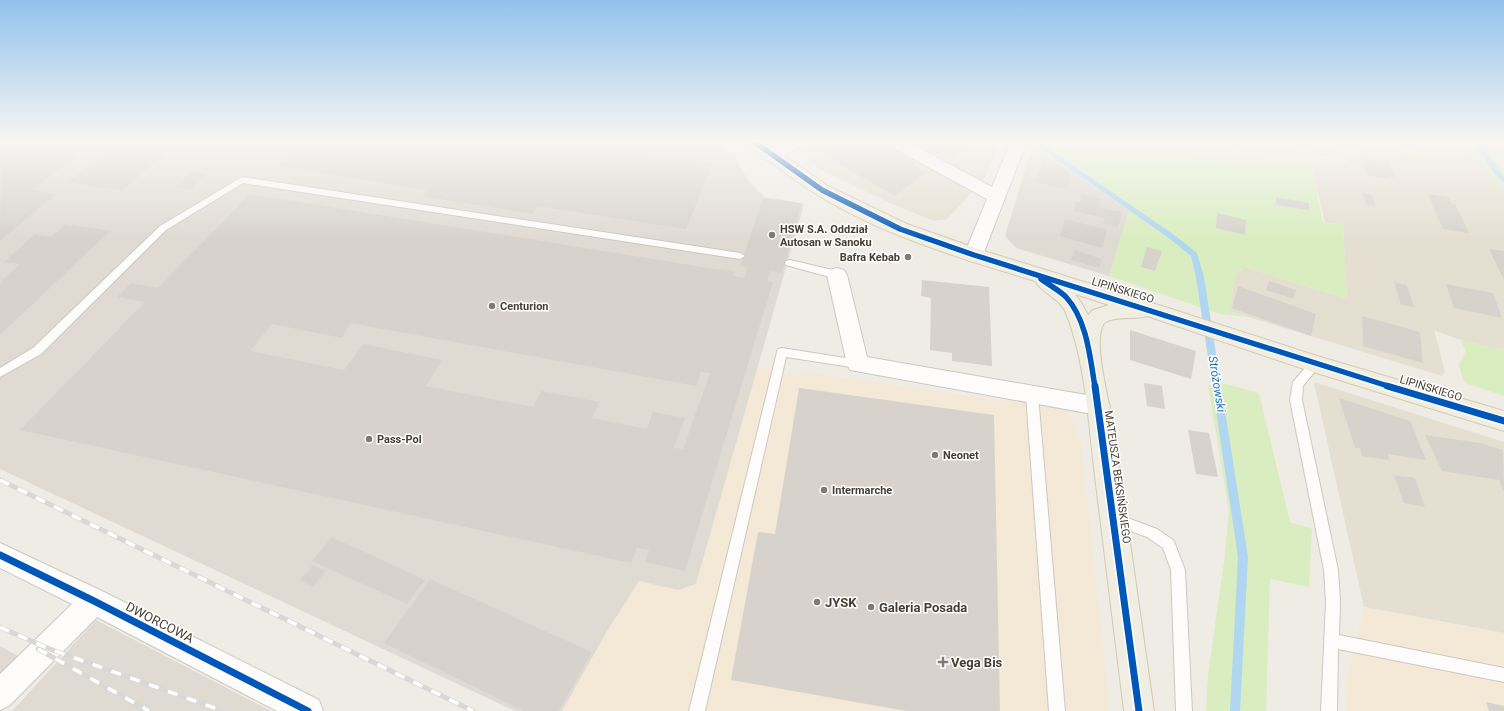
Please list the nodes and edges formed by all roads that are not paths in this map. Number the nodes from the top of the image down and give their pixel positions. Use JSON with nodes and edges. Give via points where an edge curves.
{"nodes":[{"id":1,"x":798,"y":174,"type":"edge"},
{"id":2,"x":955,"y":174,"type":"edge"},
{"id":3,"x":1006,"y":174,"type":"edge"},
{"id":4,"x":997,"y":197,"type":"junction"},
{"id":5,"x":974,"y":255,"type":"junction"},
{"id":6,"x":740,"y":256,"type":"dead end"},
{"id":7,"x":790,"y":263,"type":"dead end"},
{"id":8,"x":1027,"y":270,"type":"junction"},
{"id":9,"x":837,"y":275,"type":"joint"},
{"id":10,"x":1166,"y":314,"type":"junction"},
{"id":11,"x":1088,"y":346,"type":"junction"},
{"id":12,"x":858,"y":364,"type":"junction"},
{"id":13,"x":1315,"y":364,"type":"junction"},
{"id":14,"x":0,"y":373,"type":"edge"},
{"id":15,"x":1032,"y":395,"type":"junction"},
{"id":16,"x":1098,"y":406,"type":"junction"},
{"id":17,"x":1504,"y":421,"type":"edge"},
{"id":18,"x":1113,"y":518,"type":"junction"},
{"id":19,"x":0,"y":555,"type":"edge"},
{"id":20,"x":94,"y":601,"type":"junction"},
{"id":21,"x":1332,"y":641,"type":"junction"},
{"id":22,"x":1504,"y":675,"type":"edge"},
{"id":23,"x":0,"y":695,"type":"edge"},
{"id":24,"x":308,"y":711,"type":"edge"},
{"id":25,"x":697,"y":711,"type":"edge"},
{"id":26,"x":1058,"y":711,"type":"edge"},
{"id":27,"x":1139,"y":711,"type":"edge"},
{"id":28,"x":1184,"y":711,"type":"edge"},
{"id":29,"x":1329,"y":711,"type":"edge"}],
"edges":[{"from":1,"to":5,"type":"main road","name":"LIPIŃSKIEGO","via":[[822,190],[900,229]]},
{"from":2,"to":4,"type":"street"},
{"from":3,"to":4,"type":"street"},
{"from":4,"to":5,"type":"street"},
{"from":5,"to":8,"type":"main road","name":"LIPIŃSKIEGO"},
{"from":6,"to":14,"type":"lane","via":[[242,180],[163,228],[37,351]]},
{"from":7,"to":9,"type":"lane"},
{"from":8,"to":10,"type":"main road","name":"LIPIŃSKIEGO"},
{"from":8,"to":11,"type":"main road","name":"MATEUSZA BEKSIŃSKIEGO","via":[[1051,285],[1068,300],[1075,309]]},
{"from":9,"to":12,"type":"street"},
{"from":10,"to":11,"type":"main road","name":"MATEUSZA BEKSIŃSKIEGO","via":[[1110,312],[1093,323]]},
{"from":10,"to":13,"type":"main road","name":"LIPIŃSKIEGO"},
{"from":11,"to":16,"type":"main road","name":"MATEUSZA BEKSIŃSKIEGO"},
{"from":12,"to":15,"type":"street"},
{"from":12,"to":25,"type":"lane","via":[[782,352]]},
{"from":13,"to":17,"type":"main road","name":"LIPIŃSKIEGO"},
{"from":13,"to":21,"type":"lane","via":[[1297,385],[1296,400],[1331,570]]},
{"from":15,"to":16,"type":"street"},
{"from":15,"to":26,"type":"lane"},
{"from":16,"to":18,"type":"main road","name":"MATEUSZA BEKSIŃSKIEGO"},
{"from":18,"to":27,"type":"main road","name":"MATEUSZA BEKSIŃSKIEGO"},
{"from":18,"to":28,"type":"lane","via":[[1152,533],[1168,544],[1178,570]]},
{"from":19,"to":20,"type":"street","name":"DWORCOWA"},
{"from":20,"to":23,"type":"street"},
{"from":20,"to":24,"type":"street","name":"DWORCOWA"},
{"from":21,"to":22,"type":"lane"},
{"from":21,"to":29,"type":"lane"}]}
